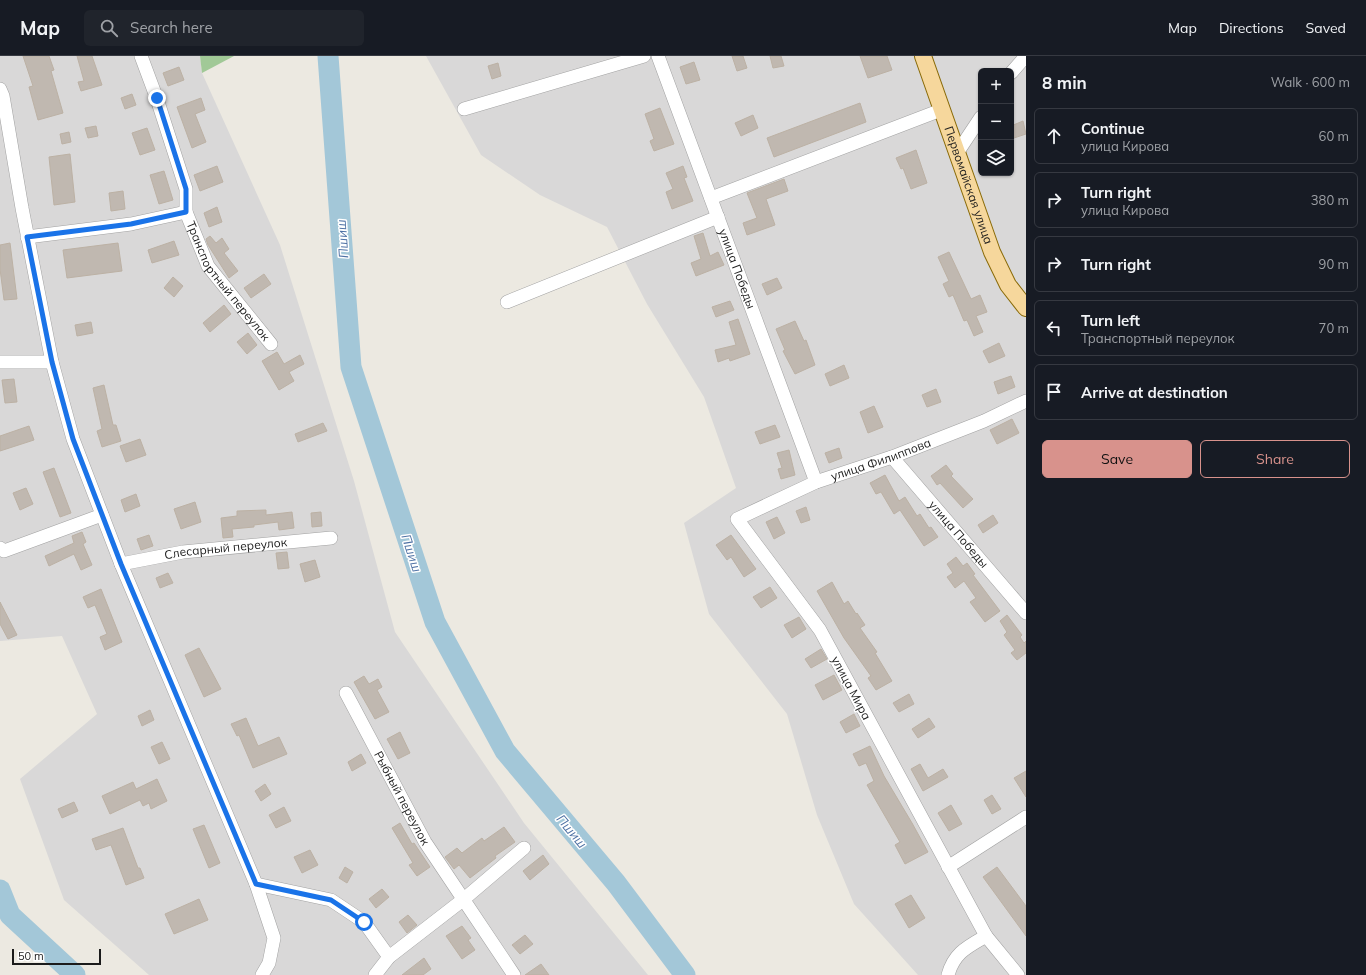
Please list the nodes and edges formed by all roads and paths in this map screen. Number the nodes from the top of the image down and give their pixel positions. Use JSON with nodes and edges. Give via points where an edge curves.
{"nodes":[{"id":1,"x":141,"y":56,"type":"edge"},
{"id":2,"x":644,"y":56,"type":"edge"},
{"id":3,"x":658,"y":56,"type":"edge"},
{"id":4,"x":923,"y":56,"type":"edge"},
{"id":5,"x":1026,"y":56,"type":"edge"},
{"id":6,"x":1014,"y":70,"type":"edge"},
{"id":7,"x":0,"y":89,"type":"edge"},
{"id":8,"x":464,"y":109,"type":"dead end"},
{"id":9,"x":941,"y":110,"type":"junction"},
{"id":10,"x":978,"y":122,"type":"edge"},
{"id":11,"x":957,"y":153,"type":"junction"},
{"id":12,"x":711,"y":198,"type":"junction"},
{"id":13,"x":186,"y":212,"type":"junction"},
{"id":14,"x":718,"y":217,"type":"junction"},
{"id":15,"x":27,"y":237,"type":"junction"},
{"id":16,"x":507,"y":302,"type":"dead end"},
{"id":17,"x":1026,"y":308,"type":"edge"},
{"id":18,"x":272,"y":344,"type":"dead end"},
{"id":19,"x":0,"y":362,"type":"edge"},
{"id":20,"x":52,"y":362,"type":"junction"},
{"id":21,"x":1026,"y":402,"type":"edge"},
{"id":22,"x":892,"y":456,"type":"junction"},
{"id":23,"x":816,"y":482,"type":"junction"},
{"id":24,"x":102,"y":515,"type":"junction"},
{"id":25,"x":737,"y":519,"type":"joint"},
{"id":26,"x":331,"y":538,"type":"dead end"},
{"id":27,"x":0,"y":548,"type":"edge"},
{"id":28,"x":121,"y":564,"type":"junction"},
{"id":29,"x":1026,"y":612,"type":"edge"},
{"id":30,"x":346,"y":693,"type":"dead end"},
{"id":31,"x":1026,"y":817,"type":"edge"},
{"id":32,"x":524,"y":848,"type":"dead end"},
{"id":33,"x":948,"y":868,"type":"junction"},
{"id":34,"x":256,"y":884,"type":"junction"},
{"id":35,"x":464,"y":899,"type":"junction"},
{"id":36,"x":986,"y":936,"type":"junction"},
{"id":37,"x":389,"y":957,"type":"junction"},
{"id":38,"x":262,"y":975,"type":"edge"},
{"id":39,"x":374,"y":975,"type":"edge"},
{"id":40,"x":514,"y":975,"type":"edge"},
{"id":41,"x":948,"y":975,"type":"edge"},
{"id":42,"x":1018,"y":975,"type":"edge"}],
"edges":[{"from":1,"to":13,"type":"street","name":"Транспортный переулок","via":[[186,189]]},
{"from":2,"to":8,"type":"street"},
{"from":3,"to":12,"type":"street","name":"улица Победы"},
{"from":4,"to":9,"type":"main road","name":"Первомайская улица"},
{"from":5,"to":6,"type":"street"},
{"from":7,"to":15,"type":"street"},
{"from":9,"to":11,"type":"main road","name":"Первомайская улица"},
{"from":9,"to":12,"type":"street"},
{"from":10,"to":11,"type":"street"},
{"from":11,"to":17,"type":"main road","name":"Первомайская улица","via":[[992,252],[1008,285]]},
{"from":12,"to":14,"type":"street","name":"улица Победы"},
{"from":13,"to":15,"type":"street","via":[[131,224]]},
{"from":13,"to":18,"type":"street","name":"Транспортный переулок","via":[[208,266]]},
{"from":14,"to":16,"type":"street"},
{"from":14,"to":23,"type":"street","name":"улица Победы"},
{"from":15,"to":20,"type":"street"},
{"from":19,"to":20,"type":"street"},
{"from":20,"to":24,"type":"street","via":[[73,439]]},
{"from":21,"to":22,"type":"street","name":"улица Филиппова"},
{"from":22,"to":23,"type":"street","name":"улица Филиппова"},
{"from":22,"to":29,"type":"street","name":"улица Победы"},
{"from":23,"to":25,"type":"street","name":"улица Филиппова"},
{"from":24,"to":27,"type":"street","via":[[4,551]]},
{"from":24,"to":28,"type":"street"},
{"from":25,"to":33,"type":"street","name":"улица Мира","via":[[820,630]]},
{"from":26,"to":28,"type":"street","name":"Слесарный переулок","via":[[183,552]]},
{"from":28,"to":34,"type":"street"},
{"from":30,"to":35,"type":"street","name":"Рыбный переулок","via":[[425,842]]},
{"from":31,"to":33,"type":"street"},
{"from":32,"to":35,"type":"street"},
{"from":33,"to":36,"type":"street","name":"улица Мира"},
{"from":34,"to":37,"type":"street","via":[[331,900],[364,922]]},
{"from":34,"to":38,"type":"street","via":[[274,938],[269,963]]},
{"from":35,"to":37,"type":"street"},
{"from":35,"to":40,"type":"street","name":"Рыбный переулок"},
{"from":36,"to":41,"type":"street","via":[[963,949],[951,963]]},
{"from":36,"to":42,"type":"street","name":"улица Мира"},
{"from":37,"to":39,"type":"street"}]}
